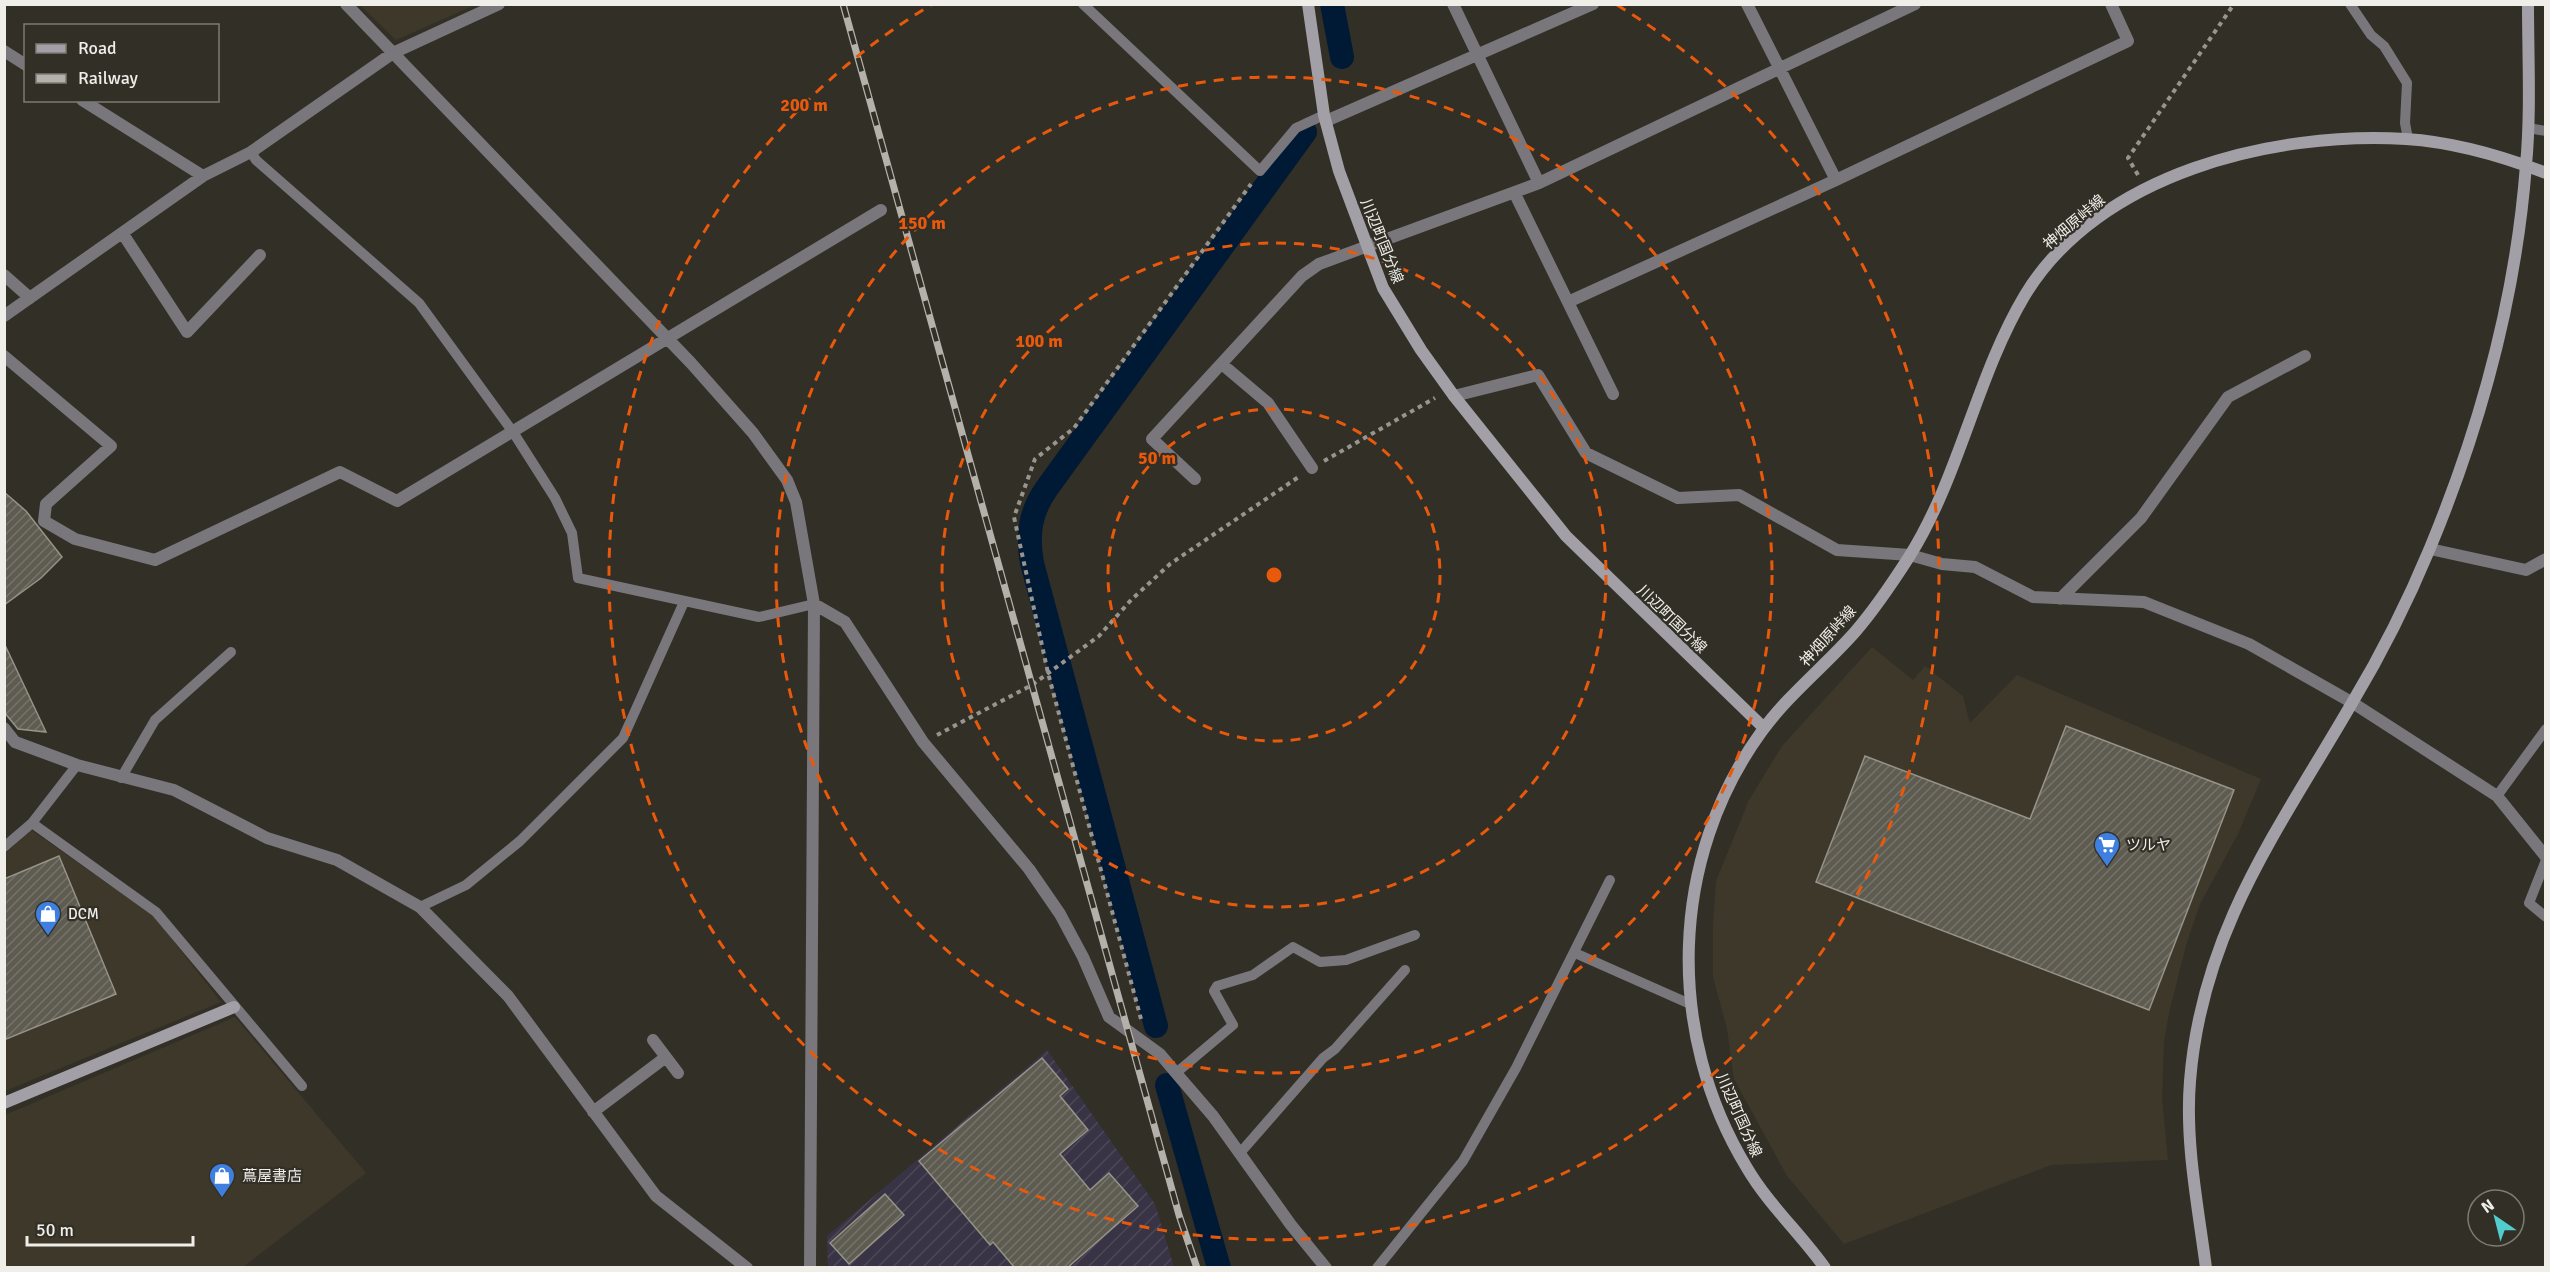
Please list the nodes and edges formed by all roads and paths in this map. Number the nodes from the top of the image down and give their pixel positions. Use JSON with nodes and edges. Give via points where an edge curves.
{"nodes":[{"id":1,"x":345,"y":4,"type":"edge"},
{"id":2,"x":499,"y":4,"type":"edge"},
{"id":3,"x":1083,"y":4,"type":"edge"},
{"id":4,"x":1308,"y":4,"type":"edge"},
{"id":5,"x":1453,"y":4,"type":"edge"},
{"id":6,"x":1593,"y":4,"type":"edge"},
{"id":7,"x":1747,"y":4,"type":"edge"},
{"id":8,"x":1915,"y":4,"type":"edge"},
{"id":9,"x":2111,"y":4,"type":"edge"},
{"id":10,"x":2234,"y":4,"type":"edge"},
{"id":11,"x":2350,"y":4,"type":"edge"},
{"id":12,"x":2528,"y":4,"type":"edge"},
{"id":13,"x":4,"y":51,"type":"edge"},
{"id":14,"x":393,"y":53,"type":"junction"},
{"id":15,"x":1477,"y":57,"type":"junction"},
{"id":16,"x":24,"y":64,"type":"edge"},
{"id":17,"x":1778,"y":71,"type":"junction"},
{"id":18,"x":85,"y":102,"type":"edge"},
{"id":19,"x":1325,"y":118,"type":"junction"},
{"id":20,"x":2528,"y":128,"type":"junction"},
{"id":21,"x":2546,"y":131,"type":"edge"},
{"id":22,"x":2408,"y":139,"type":"junction"},
{"id":23,"x":251,"y":152,"type":"junction"},
{"id":24,"x":2526,"y":166,"type":"junction"},
{"id":25,"x":1260,"y":171,"type":"junction"},
{"id":26,"x":2546,"y":173,"type":"edge"},
{"id":27,"x":203,"y":176,"type":"junction"},
{"id":28,"x":1836,"y":180,"type":"junction"},
{"id":29,"x":1539,"y":183,"type":"junction"},
{"id":30,"x":2147,"y":188,"type":"junction"},
{"id":31,"x":1515,"y":194,"type":"junction"},
{"id":32,"x":881,"y":210,"type":"dead end"},
{"id":33,"x":123,"y":234,"type":"junction"},
{"id":34,"x":1365,"y":246,"type":"junction"},
{"id":35,"x":260,"y":255,"type":"dead end"},
{"id":36,"x":4,"y":275,"type":"edge"},
{"id":37,"x":30,"y":298,"type":"junction"},
{"id":38,"x":1568,"y":302,"type":"junction"},
{"id":39,"x":4,"y":316,"type":"edge"},
{"id":40,"x":666,"y":338,"type":"junction"},
{"id":41,"x":4,"y":356,"type":"edge"},
{"id":42,"x":2305,"y":356,"type":"dead end"},
{"id":43,"x":1223,"y":365,"type":"junction"},
{"id":44,"x":1613,"y":394,"type":"dead end"},
{"id":45,"x":1454,"y":396,"type":"junction"},
{"id":46,"x":513,"y":432,"type":"junction"},
{"id":47,"x":1312,"y":468,"type":"junction"},
{"id":48,"x":1195,"y":479,"type":"dead end"},
{"id":49,"x":2430,"y":549,"type":"junction"},
{"id":50,"x":1910,"y":555,"type":"junction"},
{"id":51,"x":2546,"y":559,"type":"edge"},
{"id":52,"x":2060,"y":599,"type":"junction"},
{"id":53,"x":684,"y":602,"type":"junction"},
{"id":54,"x":814,"y":604,"type":"junction"},
{"id":55,"x":231,"y":651,"type":"dead end"},
{"id":56,"x":1048,"y":673,"type":"junction"},
{"id":57,"x":2353,"y":703,"type":"junction"},
{"id":58,"x":4,"y":728,"type":"edge"},
{"id":59,"x":1764,"y":728,"type":"junction"},
{"id":60,"x":2546,"y":729,"type":"edge"},
{"id":61,"x":923,"y":742,"type":"junction"},
{"id":62,"x":77,"y":765,"type":"junction"},
{"id":63,"x":120,"y":778,"type":"junction"},
{"id":64,"x":2497,"y":796,"type":"junction"},
{"id":65,"x":32,"y":823,"type":"junction"},
{"id":66,"x":4,"y":847,"type":"edge"},
{"id":67,"x":2546,"y":858,"type":"edge"},
{"id":68,"x":1610,"y":880,"type":"dead end"},
{"id":69,"x":420,"y":907,"type":"junction"},
{"id":70,"x":2546,"y":917,"type":"edge"},
{"id":71,"x":1415,"y":935,"type":"dead end"},
{"id":72,"x":1575,"y":954,"type":"junction"},
{"id":73,"x":1405,"y":970,"type":"dead end"},
{"id":74,"x":1690,"y":1004,"type":"junction"},
{"id":75,"x":234,"y":1006,"type":"junction"},
{"id":76,"x":652,"y":1040,"type":"dead end"},
{"id":77,"x":1148,"y":1045,"type":"junction"},
{"id":78,"x":666,"y":1057,"type":"junction"},
{"id":79,"x":1176,"y":1073,"type":"junction"},
{"id":80,"x":678,"y":1074,"type":"dead end"},
{"id":81,"x":302,"y":1086,"type":"dead end"},
{"id":82,"x":4,"y":1103,"type":"edge"},
{"id":83,"x":593,"y":1112,"type":"junction"},
{"id":84,"x":1240,"y":1153,"type":"junction"},
{"id":85,"x":747,"y":1268,"type":"edge"},
{"id":86,"x":810,"y":1268,"type":"edge"},
{"id":87,"x":1326,"y":1268,"type":"edge"},
{"id":88,"x":1377,"y":1268,"type":"edge"},
{"id":89,"x":1825,"y":1268,"type":"edge"},
{"id":90,"x":2206,"y":1268,"type":"edge"}],
"edges":[{"from":1,"to":14,"type":"street"},
{"from":2,"to":14,"type":"street"},
{"from":3,"to":25,"type":"lane"},
{"from":4,"to":19,"type":"street","name":"川辺町国分線"},
{"from":5,"to":15,"type":"street"},
{"from":6,"to":15,"type":"street"},
{"from":7,"to":17,"type":"street"},
{"from":8,"to":17,"type":"street"},
{"from":9,"to":28,"type":"street","via":[[2128,41]]},
{"from":10,"to":30,"type":"path","via":[[2128,158]]},
{"from":11,"to":22,"type":"lane","via":[[2384,46],[2406,83]]},
{"from":12,"to":20,"type":"street"},
{"from":13,"to":16,"type":"street"},
{"from":14,"to":23,"type":"street"},
{"from":14,"to":40,"type":"street"},
{"from":15,"to":19,"type":"street"},
{"from":15,"to":29,"type":"street"},
{"from":17,"to":28,"type":"street"},
{"from":17,"to":29,"type":"street"},
{"from":18,"to":27,"type":"street"},
{"from":19,"to":25,"type":"lane","via":[[1296,128]]},
{"from":19,"to":34,"type":"street","name":"川辺町国分線"},
{"from":20,"to":21,"type":"lane"},
{"from":20,"to":24,"type":"street"},
{"from":22,"to":24,"type":"street","name":"神畑原峠線","via":[[2470,150]]},
{"from":22,"to":30,"type":"street","name":"神畑原峠線","via":[[2337,140],[2261,151],[2196,166]]},
{"from":23,"to":27,"type":"street"},
{"from":23,"to":46,"type":"lane","via":[[419,303]]},
{"from":24,"to":26,"type":"street","name":"神畑原峠線"},
{"from":24,"to":49,"type":"street","via":[[2508,299],[2496,350],[2470,442]]},
{"from":25,"to":56,"type":"path","via":[[1074,428],[1035,459],[1014,517]]},
{"from":27,"to":33,"type":"street"},
{"from":28,"to":38,"type":"street"},
{"from":29,"to":31,"type":"street"},
{"from":30,"to":50,"type":"street","name":"神畑原峠線","via":[[2113,208],[2053,258],[2026,295]]},
{"from":31,"to":34,"type":"street"},
{"from":31,"to":38,"type":"street"},
{"from":32,"to":40,"type":"street"},
{"from":33,"to":35,"type":"street","via":[[187,332]]},
{"from":33,"to":37,"type":"street"},
{"from":34,"to":43,"type":"street","via":[[1319,264],[1302,276]]},
{"from":34,"to":45,"type":"street","name":"川辺町国分線","via":[[1383,288],[1420,350]]},
{"from":36,"to":37,"type":"street"},
{"from":37,"to":39,"type":"street"},
{"from":38,"to":44,"type":"street"},
{"from":40,"to":46,"type":"street"},
{"from":40,"to":54,"type":"street","via":[[753,433],[787,480],[802,527]]},
{"from":41,"to":46,"type":"street","via":[[111,446],[46,504],[44,521],[75,539],[155,560],[340,472],[397,501]]},
{"from":42,"to":52,"type":"street","via":[[2228,397],[2141,518]]},
{"from":43,"to":47,"type":"street","via":[[1268,403]]},
{"from":43,"to":48,"type":"street","via":[[1152,439]]},
{"from":45,"to":47,"type":"path","via":[[1432,398]]},
{"from":45,"to":50,"type":"street","via":[[1538,375],[1586,453],[1678,498],[1739,495],[1837,550]]},
{"from":45,"to":59,"type":"street","name":"川辺町国分線","via":[[1566,536]]},
{"from":46,"to":53,"type":"lane","via":[[572,533],[579,578]]},
{"from":47,"to":56,"type":"path","via":[[1170,564],[1099,636]]},
{"from":49,"to":51,"type":"street","via":[[2526,570]]},
{"from":49,"to":57,"type":"street","via":[[2385,646]]},
{"from":50,"to":52,"type":"street","via":[[1942,564],[1975,567],[2032,597]]},
{"from":50,"to":59,"type":"street","name":"神畑原峠線","via":[[1857,630]]},
{"from":52,"to":57,"type":"street","via":[[2144,602],[2249,644]]},
{"from":53,"to":54,"type":"lane","via":[[759,617]]},
{"from":53,"to":69,"type":"lane","via":[[623,738],[520,841],[466,885]]},
{"from":54,"to":61,"type":"street","via":[[845,622]]},
{"from":54,"to":86,"type":"street"},
{"from":55,"to":63,"type":"lane","via":[[154,720]]},
{"from":56,"to":61,"type":"path"},
{"from":56,"to":77,"type":"path"},
{"from":57,"to":64,"type":"street"},
{"from":57,"to":90,"type":"street","via":[[2248,878],[2206,984],[2194,1047],[2188,1113]]},
{"from":58,"to":62,"type":"street","via":[[15,742]]},
{"from":59,"to":74,"type":"street","name":"川辺町国分線","via":[[1728,786],[1703,848],[1691,912]]},
{"from":60,"to":64,"type":"lane"},
{"from":61,"to":77,"type":"street","via":[[1029,869],[1060,914],[1109,1017]]},
{"from":62,"to":63,"type":"street"},
{"from":62,"to":65,"type":"lane"},
{"from":63,"to":69,"type":"street","via":[[174,790],[267,838],[337,860]]},
{"from":64,"to":67,"type":"street"},
{"from":65,"to":66,"type":"lane"},
{"from":65,"to":75,"type":"lane","via":[[156,912]]},
{"from":67,"to":70,"type":"lane","via":[[2529,903]]},
{"from":68,"to":72,"type":"lane"},
{"from":69,"to":83,"type":"street","via":[[508,996]]},
{"from":71,"to":79,"type":"lane","via":[[1346,960],[1320,962],[1293,947],[1253,975],[1217,986],[1214,991],[1233,1026]]},
{"from":72,"to":74,"type":"lane"},
{"from":72,"to":88,"type":"lane","via":[[1463,1161]]},
{"from":73,"to":84,"type":"lane"},
{"from":74,"to":89,"type":"street","name":"川辺町国分線","via":[[1698,1055],[1713,1101],[1735,1148],[1748,1171]]},
{"from":75,"to":81,"type":"lane"},
{"from":75,"to":82,"type":"street"},
{"from":76,"to":78,"type":"street"},
{"from":77,"to":79,"type":"street"},
{"from":78,"to":80,"type":"street"},
{"from":78,"to":83,"type":"street"},
{"from":79,"to":84,"type":"street"},
{"from":83,"to":85,"type":"street","via":[[656,1196]]},
{"from":84,"to":87,"type":"street"}]}
